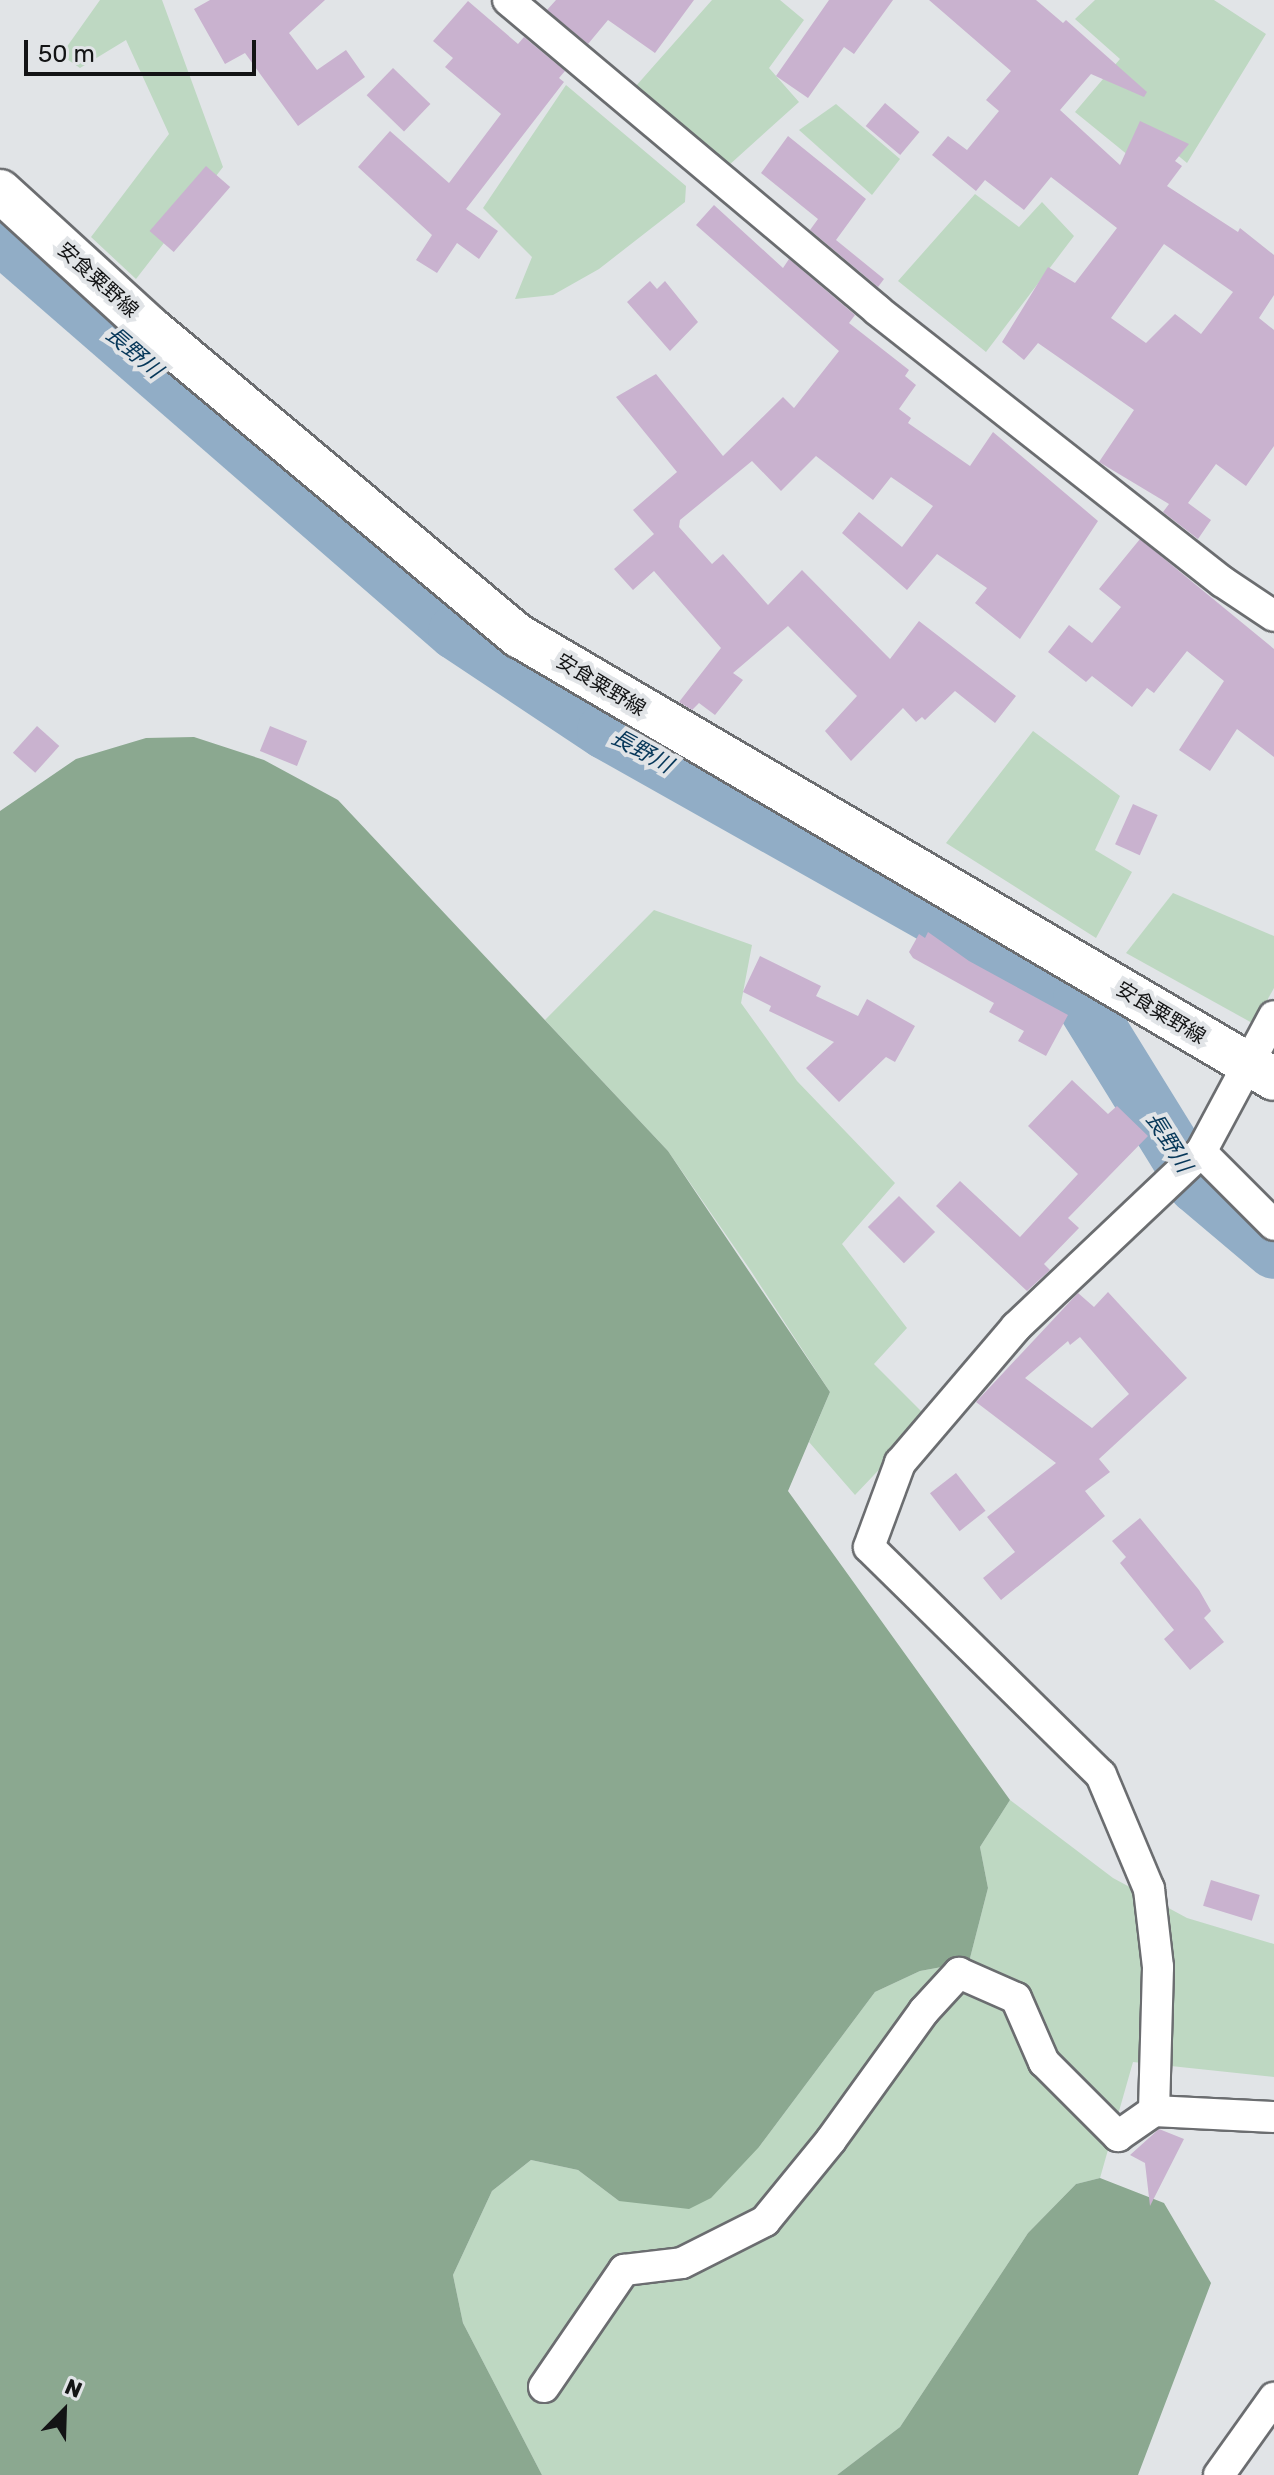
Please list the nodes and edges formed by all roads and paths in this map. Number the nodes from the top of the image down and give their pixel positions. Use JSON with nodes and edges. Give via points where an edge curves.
{"nodes":[{"id":1,"x":508,"y":0,"type":"edge"},
{"id":2,"x":0,"y":191,"type":"edge"},
{"id":3,"x":1274,"y":616,"type":"edge"},
{"id":4,"x":1274,"y":1016,"type":"edge"},
{"id":5,"x":1261,"y":1072,"type":"edge"},
{"id":6,"x":1190,"y":1161,"type":"junction"},
{"id":7,"x":1274,"y":1225,"type":"edge"},
{"id":8,"x":1154,"y":2111,"type":"junction"},
{"id":9,"x":1274,"y":2117,"type":"edge"},
{"id":10,"x":544,"y":2387,"type":"dead end"},
{"id":11,"x":1274,"y":2398,"type":"edge"},
{"id":12,"x":1219,"y":2475,"type":"edge"}],
"edges":[{"from":1,"to":3,"type":"street","via":[[885,316],[1223,582]]},
{"from":2,"to":5,"type":"main road","name":"安食粟野線","via":[[150,328],[519,636]]},
{"from":4,"to":5,"type":"street"},
{"from":5,"to":6,"type":"street"},
{"from":6,"to":7,"type":"street"},
{"from":6,"to":8,"type":"street","via":[[1016,1327],[900,1463],[869,1547],[1101,1775],[1149,1889],[1158,1967]]},
{"from":8,"to":9,"type":"street"},
{"from":8,"to":10,"type":"street","via":[[1118,2136],[1044,2062],[1016,1998],[959,1973],[924,2011],[765,2221],[682,2263],[624,2270]]},
{"from":11,"to":12,"type":"street"}]}
